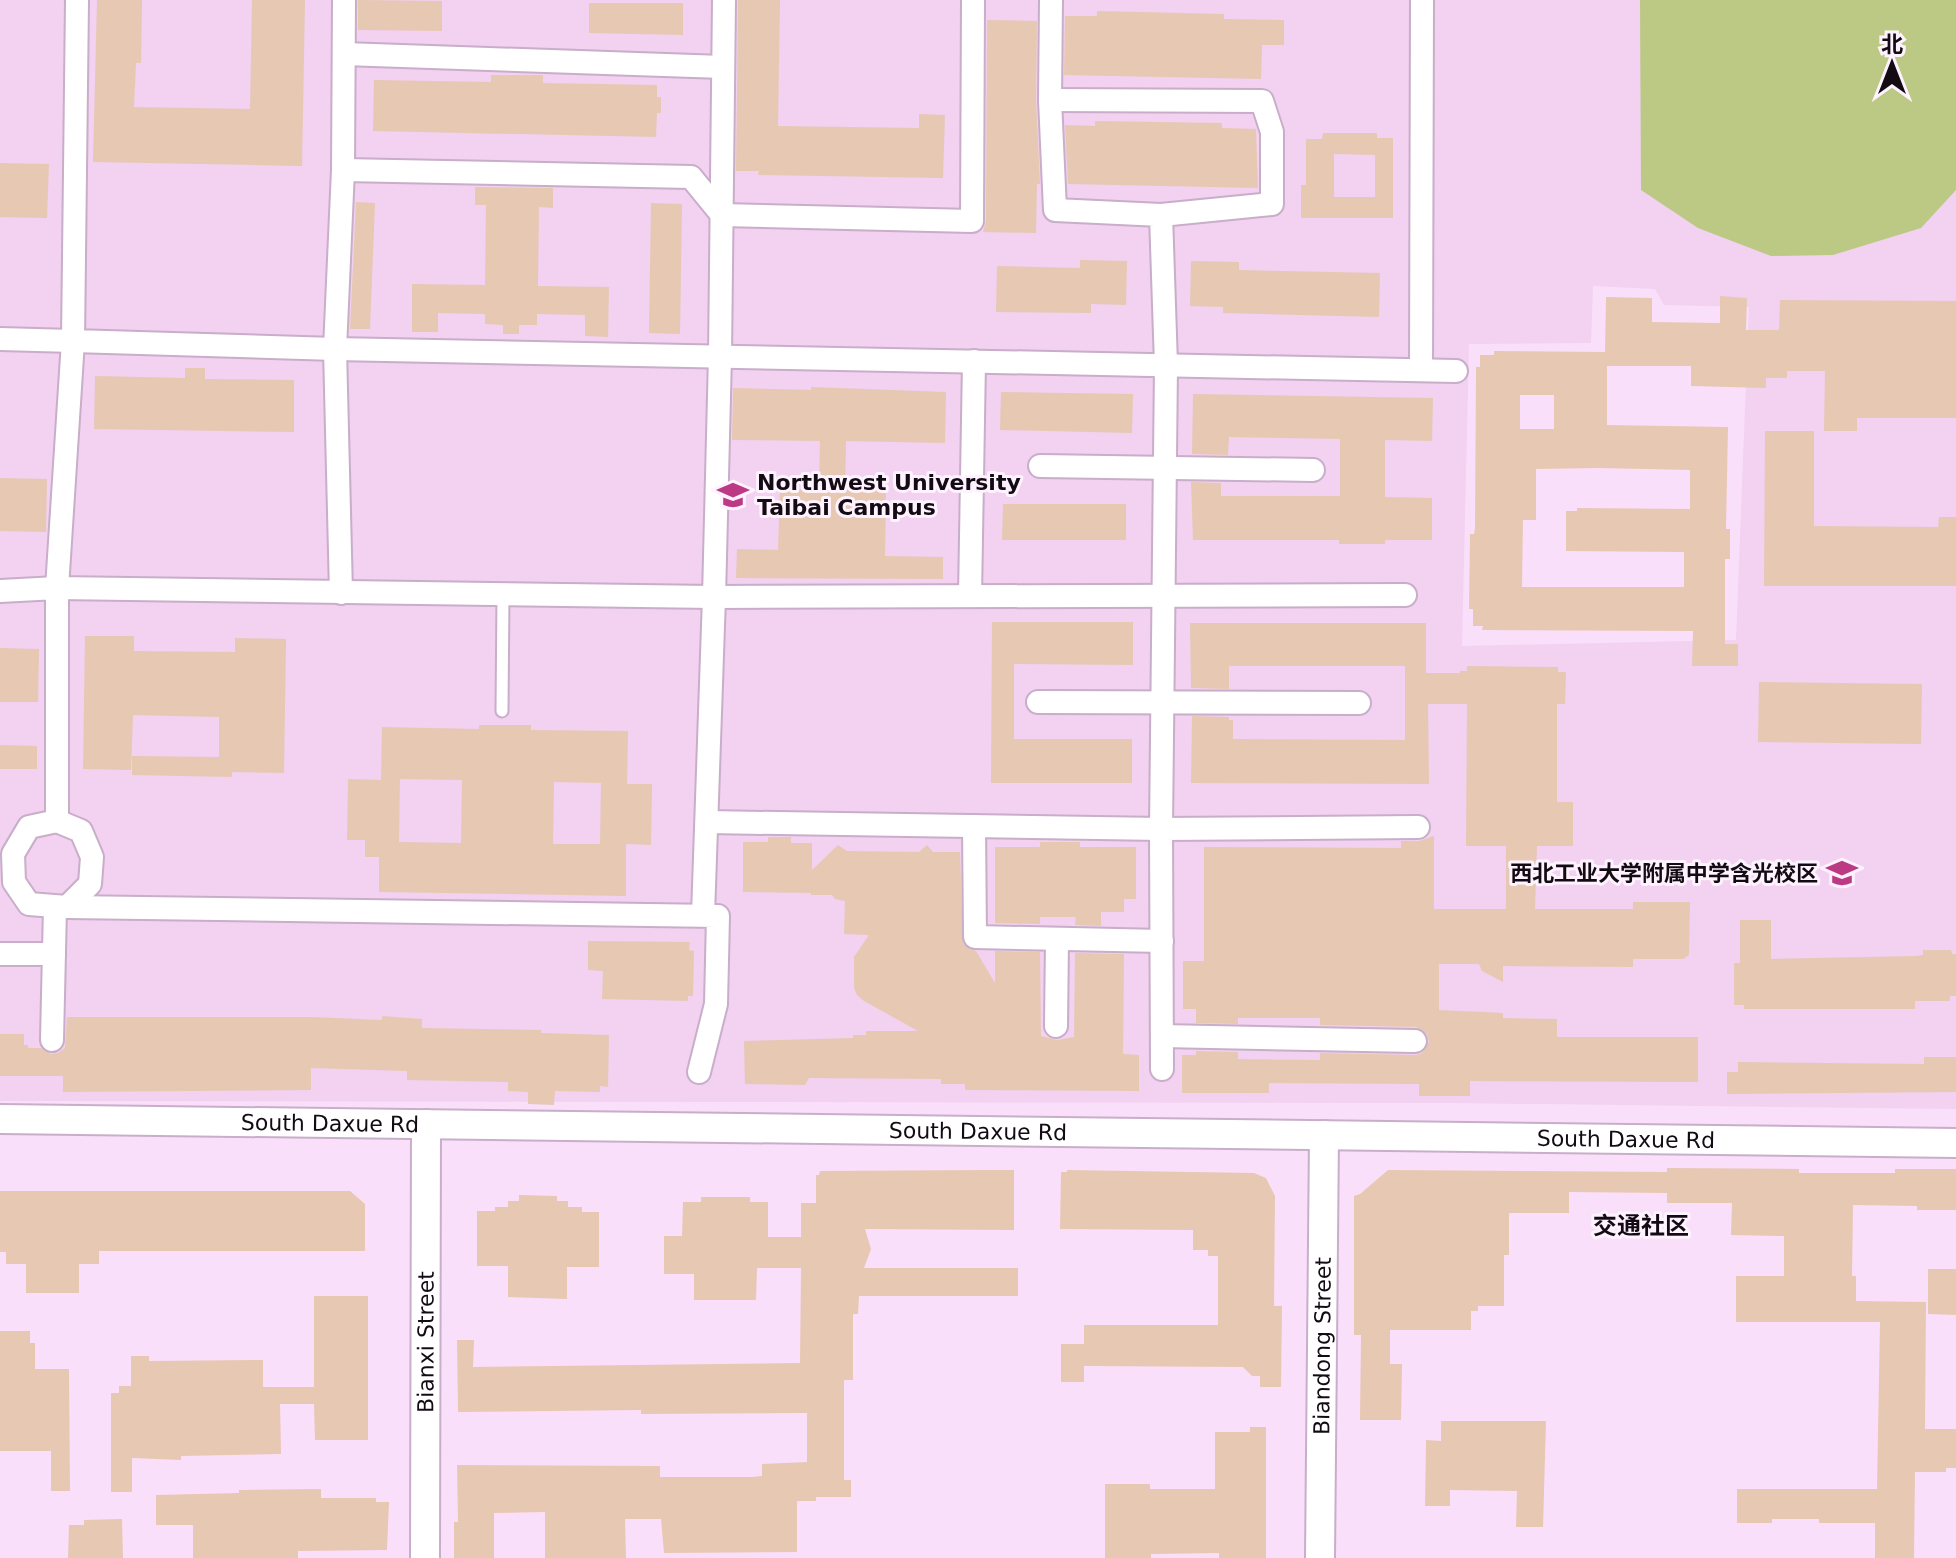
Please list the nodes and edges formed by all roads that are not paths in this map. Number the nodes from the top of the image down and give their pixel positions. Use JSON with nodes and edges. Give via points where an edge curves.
{"nodes":[{"id":1,"x":77,"y":0,"type":"edge"},
{"id":2,"x":344,"y":0,"type":"edge"},
{"id":3,"x":724,"y":0,"type":"edge"},
{"id":4,"x":973,"y":0,"type":"edge"},
{"id":5,"x":1051,"y":0,"type":"edge"},
{"id":6,"x":1422,"y":0,"type":"edge"},
{"id":7,"x":344,"y":54,"type":"junction"},
{"id":8,"x":723,"y":67,"type":"junction"},
{"id":9,"x":1050,"y":100,"type":"junction"},
{"id":10,"x":343,"y":170,"type":"junction"},
{"id":11,"x":722,"y":215,"type":"junction"},
{"id":12,"x":1161,"y":215,"type":"junction"},
{"id":13,"x":0,"y":339,"type":"edge"},
{"id":14,"x":73,"y":341,"type":"junction"},
{"id":15,"x":335,"y":349,"type":"junction"},
{"id":16,"x":720,"y":356,"type":"junction"},
{"id":17,"x":974,"y":361,"type":"junction"},
{"id":18,"x":1166,"y":365,"type":"junction"},
{"id":19,"x":1421,"y":370,"type":"junction"},
{"id":20,"x":1456,"y":371,"type":"dead end"},
{"id":21,"x":1040,"y":466,"type":"dead end"},
{"id":22,"x":1165,"y":468,"type":"junction"},
{"id":23,"x":1313,"y":470,"type":"dead end"},
{"id":24,"x":57,"y":588,"type":"junction"},
{"id":25,"x":0,"y":591,"type":"edge"},
{"id":26,"x":341,"y":593,"type":"junction"},
{"id":27,"x":503,"y":594,"type":"junction"},
{"id":28,"x":1405,"y":595,"type":"dead end"},
{"id":29,"x":970,"y":596,"type":"junction"},
{"id":30,"x":1163,"y":596,"type":"junction"},
{"id":31,"x":714,"y":597,"type":"junction"},
{"id":32,"x":1038,"y":702,"type":"dead end"},
{"id":33,"x":1162,"y":703,"type":"junction"},
{"id":34,"x":1359,"y":703,"type":"dead end"},
{"id":35,"x":502,"y":711,"type":"dead end"},
{"id":36,"x":57,"y":821,"type":"junction"},
{"id":37,"x":707,"y":822,"type":"junction"},
{"id":38,"x":974,"y":826,"type":"junction"},
{"id":39,"x":1418,"y":827,"type":"dead end"},
{"id":40,"x":1161,"y":829,"type":"junction"},
{"id":41,"x":61,"y":907,"type":"junction"},
{"id":42,"x":703,"y":915,"type":"junction"},
{"id":43,"x":1057,"y":939,"type":"junction"},
{"id":44,"x":1162,"y":941,"type":"junction"},
{"id":45,"x":0,"y":954,"type":"edge"},
{"id":46,"x":54,"y":954,"type":"junction"},
{"id":47,"x":1056,"y":1026,"type":"dead end"},
{"id":48,"x":1162,"y":1036,"type":"junction"},
{"id":49,"x":52,"y":1040,"type":"dead end"},
{"id":50,"x":1415,"y":1041,"type":"dead end"},
{"id":51,"x":1162,"y":1069,"type":"dead end"},
{"id":52,"x":699,"y":1072,"type":"dead end"},
{"id":53,"x":0,"y":1119,"type":"edge"},
{"id":54,"x":426,"y":1124,"type":"junction"},
{"id":55,"x":1324,"y":1135,"type":"junction"},
{"id":56,"x":1956,"y":1143,"type":"edge"},
{"id":57,"x":425,"y":1558,"type":"edge"},
{"id":58,"x":1320,"y":1558,"type":"edge"}],
"edges":[{"from":1,"to":14,"type":"street"},
{"from":2,"to":7,"type":"street"},
{"from":3,"to":8,"type":"street"},
{"from":4,"to":11,"type":"street","via":[[972,221]]},
{"from":5,"to":9,"type":"street"},
{"from":6,"to":19,"type":"street"},
{"from":7,"to":8,"type":"street"},
{"from":7,"to":10,"type":"street"},
{"from":8,"to":11,"type":"street"},
{"from":9,"to":12,"type":"street","via":[[1055,210]]},
{"from":9,"to":12,"type":"street","via":[[1262,101],[1272,132],[1272,204]]},
{"from":10,"to":11,"type":"street","via":[[691,177]]},
{"from":10,"to":15,"type":"street"},
{"from":11,"to":16,"type":"street"},
{"from":12,"to":18,"type":"street"},
{"from":13,"to":14,"type":"street"},
{"from":14,"to":15,"type":"street"},
{"from":14,"to":24,"type":"street"},
{"from":15,"to":16,"type":"street"},
{"from":15,"to":26,"type":"street"},
{"from":16,"to":17,"type":"street"},
{"from":16,"to":31,"type":"street"},
{"from":17,"to":18,"type":"street"},
{"from":17,"to":29,"type":"street"},
{"from":18,"to":19,"type":"street"},
{"from":18,"to":22,"type":"street"},
{"from":19,"to":20,"type":"street"},
{"from":21,"to":22,"type":"street"},
{"from":22,"to":23,"type":"street"},
{"from":22,"to":30,"type":"street"},
{"from":24,"to":25,"type":"street"},
{"from":24,"to":26,"type":"street"},
{"from":24,"to":36,"type":"street"},
{"from":26,"to":27,"type":"street"},
{"from":27,"to":31,"type":"street"},
{"from":27,"to":35,"type":"lane"},
{"from":28,"to":30,"type":"street"},
{"from":29,"to":30,"type":"street"},
{"from":29,"to":31,"type":"street"},
{"from":30,"to":33,"type":"street"},
{"from":31,"to":37,"type":"street"},
{"from":32,"to":33,"type":"street"},
{"from":33,"to":34,"type":"street"},
{"from":33,"to":40,"type":"street"},
{"from":36,"to":41,"type":"street","via":[[81,831],[92,857],[90,884]]},
{"from":36,"to":41,"type":"street","via":[[29,827],[13,854],[14,882],[29,904]]},
{"from":37,"to":38,"type":"street"},
{"from":37,"to":42,"type":"street"},
{"from":38,"to":40,"type":"street"},
{"from":38,"to":43,"type":"street","via":[[975,937]]},
{"from":39,"to":40,"type":"street"},
{"from":40,"to":44,"type":"street"},
{"from":41,"to":42,"type":"street"},
{"from":41,"to":46,"type":"street"},
{"from":42,"to":52,"type":"street","via":[[718,916],[716,1004]]},
{"from":43,"to":44,"type":"street"},
{"from":43,"to":47,"type":"street"},
{"from":44,"to":48,"type":"street"},
{"from":45,"to":46,"type":"street"},
{"from":46,"to":49,"type":"street"},
{"from":48,"to":50,"type":"street"},
{"from":48,"to":51,"type":"street"},
{"from":53,"to":54,"type":"street","name":"South Daxue Rd"},
{"from":54,"to":55,"type":"street","name":"South Daxue Rd"},
{"from":54,"to":57,"type":"street","name":"Bianxi Street"},
{"from":55,"to":56,"type":"street","name":"South Daxue Rd"},
{"from":55,"to":58,"type":"street","name":"Biandong Street"}]}
